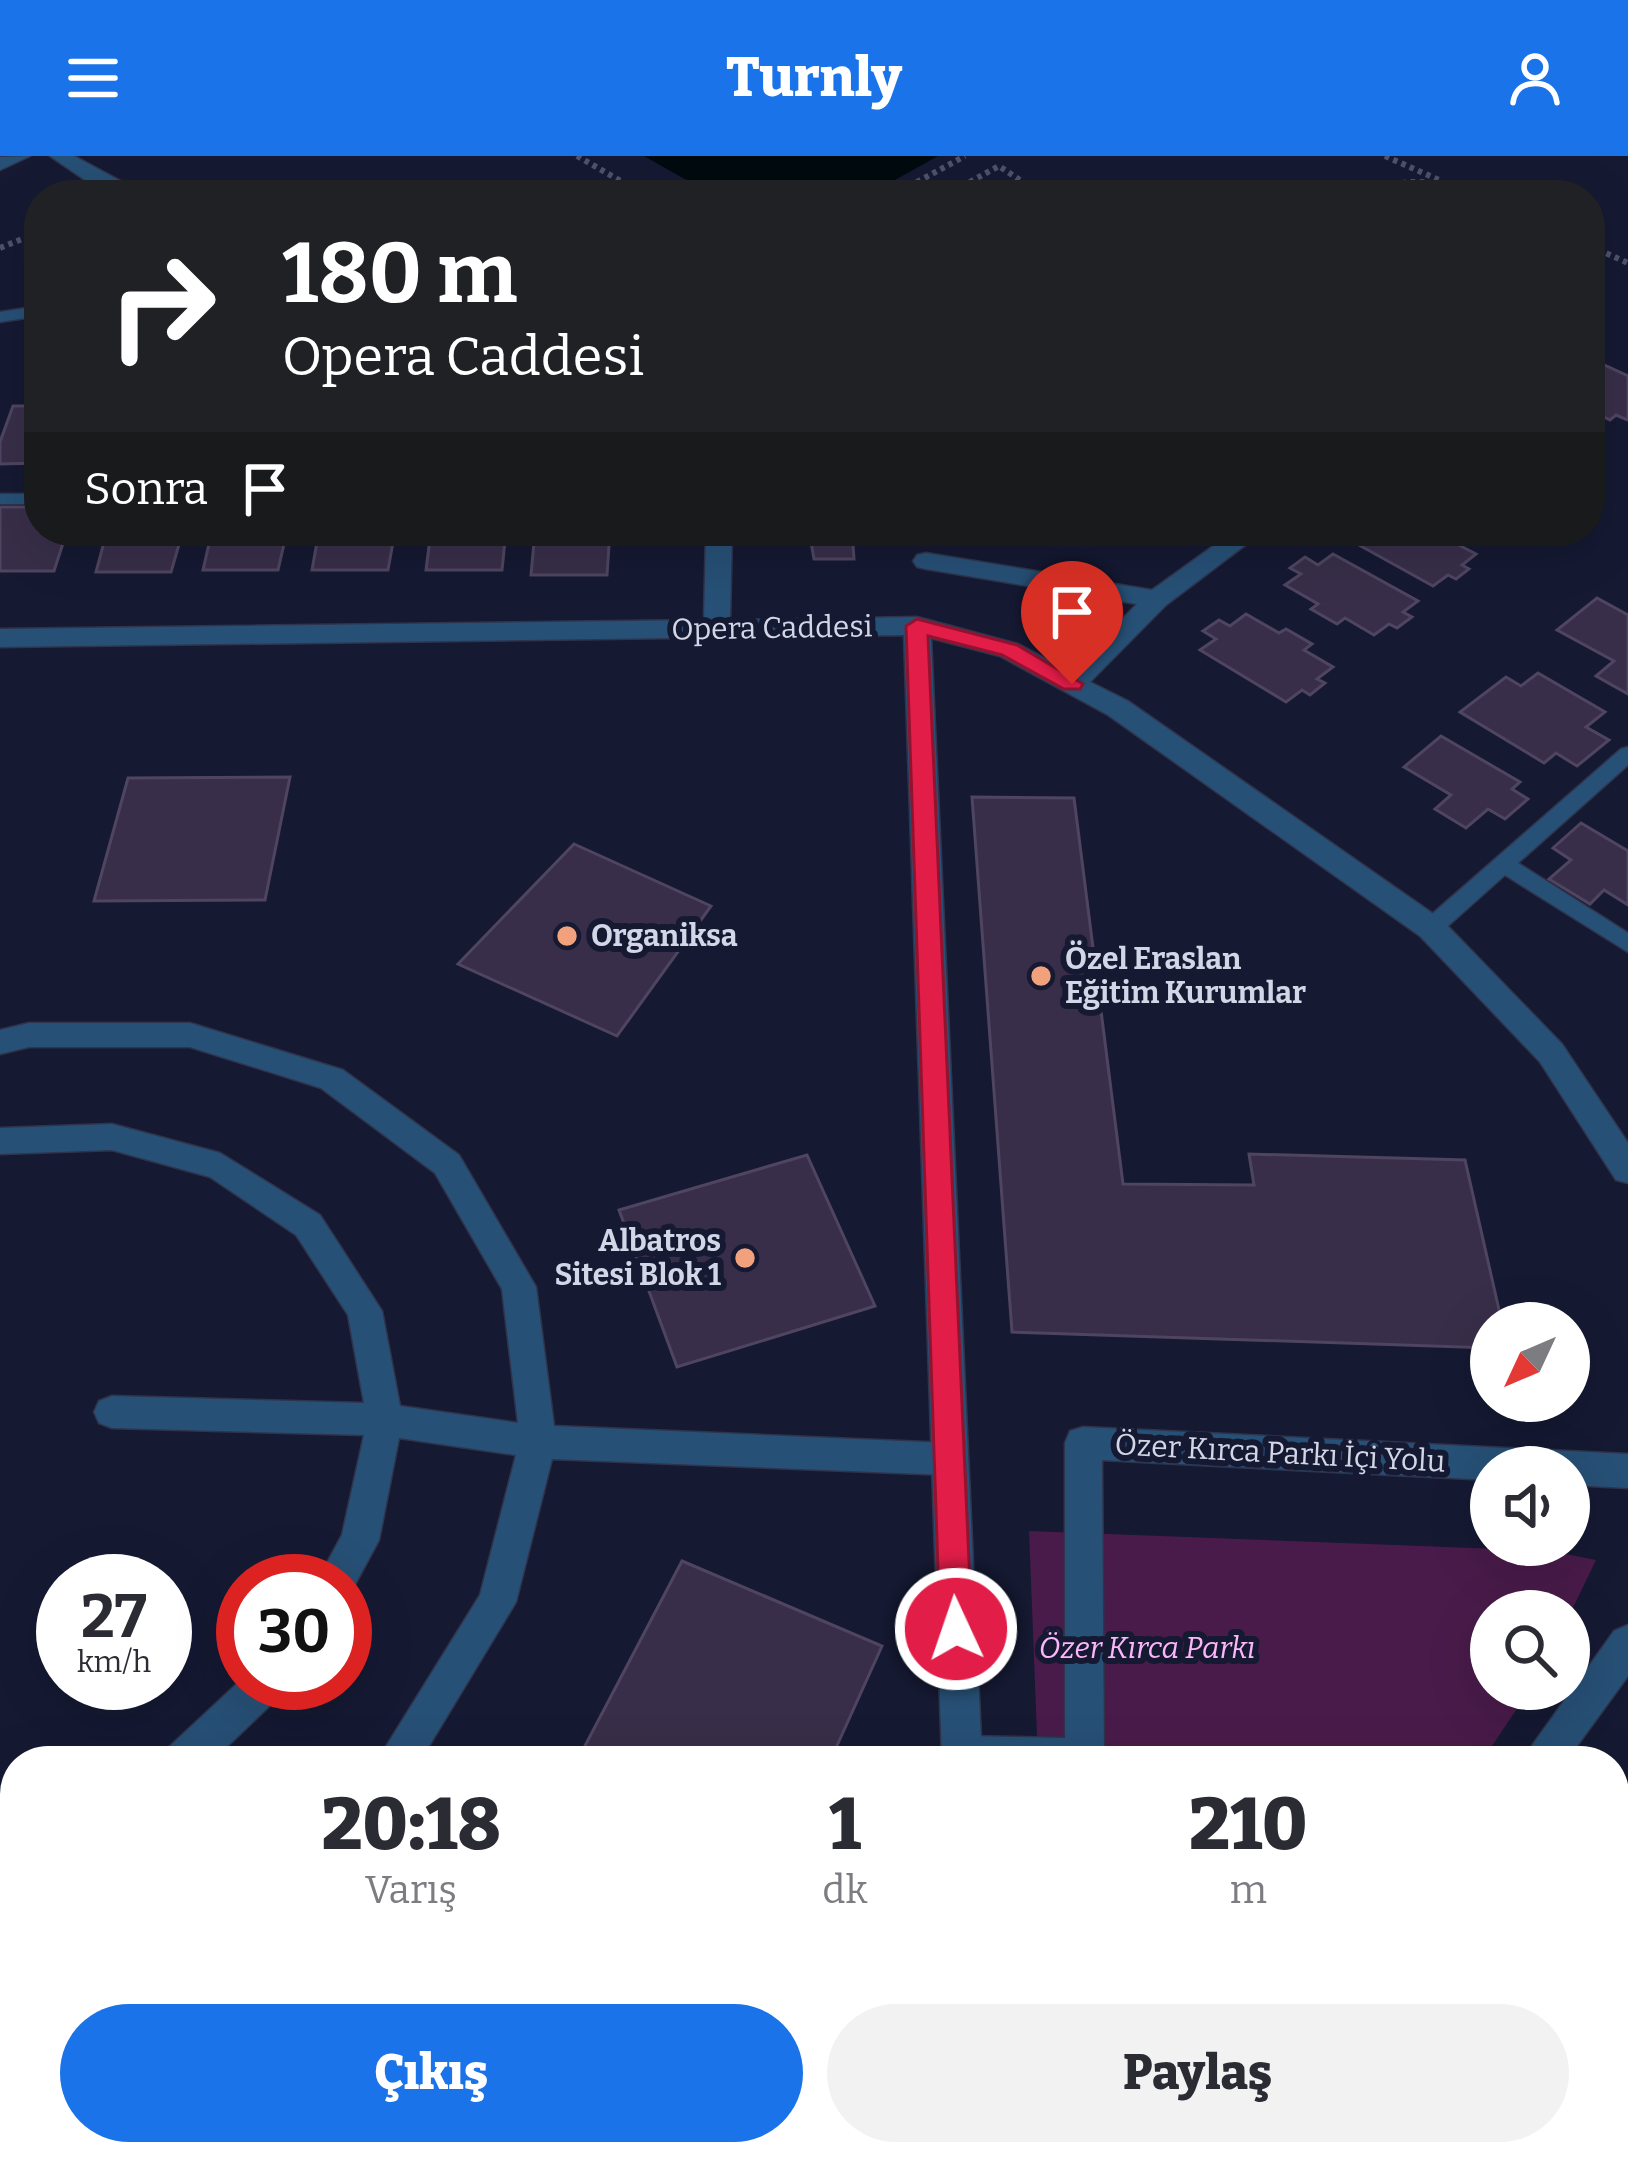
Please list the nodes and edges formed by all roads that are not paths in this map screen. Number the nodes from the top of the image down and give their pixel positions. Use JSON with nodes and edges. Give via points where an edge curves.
{"nodes":[{"id":1,"x":20,"y":156,"type":"edge"},
{"id":2,"x":60,"y":156,"type":"edge"},
{"id":3,"x":0,"y":164,"type":"edge"},
{"id":4,"x":97,"y":180,"type":"edge"},
{"id":5,"x":719,"y":546,"type":"edge"},
{"id":6,"x":1230,"y":546,"type":"edge"},
{"id":7,"x":926,"y":561,"type":"dead end"},
{"id":8,"x":1157,"y":598,"type":"junction"},
{"id":9,"x":917,"y":626,"type":"junction"},
{"id":10,"x":717,"y":628,"type":"junction"},
{"id":11,"x":0,"y":638,"type":"edge"},
{"id":12,"x":1072,"y":684,"type":"junction"},
{"id":13,"x":1628,"y":754,"type":"edge"},
{"id":14,"x":1504,"y":864,"type":"junction"},
{"id":15,"x":1431,"y":928,"type":"junction"},
{"id":16,"x":1628,"y":944,"type":"edge"},
{"id":17,"x":0,"y":1042,"type":"edge"},
{"id":18,"x":0,"y":1141,"type":"edge"},
{"id":19,"x":1628,"y":1170,"type":"edge"},
{"id":20,"x":112,"y":1412,"type":"dead end"},
{"id":21,"x":385,"y":1420,"type":"junction"},
{"id":22,"x":538,"y":1442,"type":"junction"},
{"id":23,"x":948,"y":1459,"type":"junction"},
{"id":24,"x":1470,"y":1463,"type":"edge"},
{"id":25,"x":1590,"y":1469,"type":"edge"},
{"id":26,"x":1628,"y":1471,"type":"edge"},
{"id":27,"x":352,"y":1554,"type":"edge"},
{"id":28,"x":1628,"y":1644,"type":"edge"},
{"id":29,"x":237,"y":1710,"type":"edge"},
{"id":30,"x":199,"y":1746,"type":"edge"},
{"id":31,"x":406,"y":1746,"type":"edge"},
{"id":32,"x":961,"y":1746,"type":"edge"},
{"id":33,"x":1084,"y":1746,"type":"edge"},
{"id":34,"x":1552,"y":1746,"type":"edge"}],
"edges":[{"from":1,"to":3,"type":"street"},
{"from":2,"to":4,"type":"street"},
{"from":5,"to":10,"type":"street"},
{"from":6,"to":8,"type":"street"},
{"from":7,"to":8,"type":"street"},
{"from":8,"to":12,"type":"street"},
{"from":9,"to":10,"type":"street","name":"Opera Caddesi"},
{"from":9,"to":12,"type":"street","name":"Opera Caddesi","via":[[1009,650]]},
{"from":9,"to":23,"type":"street"},
{"from":10,"to":11,"type":"street","name":"Opera Caddesi"},
{"from":12,"to":15,"type":"street","name":"Opera Caddesi","via":[[1118,708]]},
{"from":13,"to":14,"type":"lane"},
{"from":14,"to":15,"type":"lane"},
{"from":14,"to":16,"type":"lane"},
{"from":15,"to":19,"type":"street","name":"Opera Caddesi","via":[[1550,1053]]},
{"from":17,"to":22,"type":"street","via":[[190,1035],[332,1079],[352,1093],[447,1164],[519,1287]]},
{"from":18,"to":21,"type":"street","via":[[112,1137],[220,1166],[308,1225],[365,1311]]},
{"from":20,"to":21,"type":"street"},
{"from":21,"to":22,"type":"street"},
{"from":21,"to":27,"type":"street"},
{"from":22,"to":23,"type":"street"},
{"from":22,"to":31,"type":"street","via":[[497,1602]]},
{"from":23,"to":32,"type":"street"},
{"from":24,"to":33,"type":"street","name":"Özer Kırca Parkı İçi Yolu","via":[[1083,1443]]},
{"from":25,"to":26,"type":"street"},
{"from":28,"to":34,"type":"street"},
{"from":29,"to":30,"type":"street"}]}
